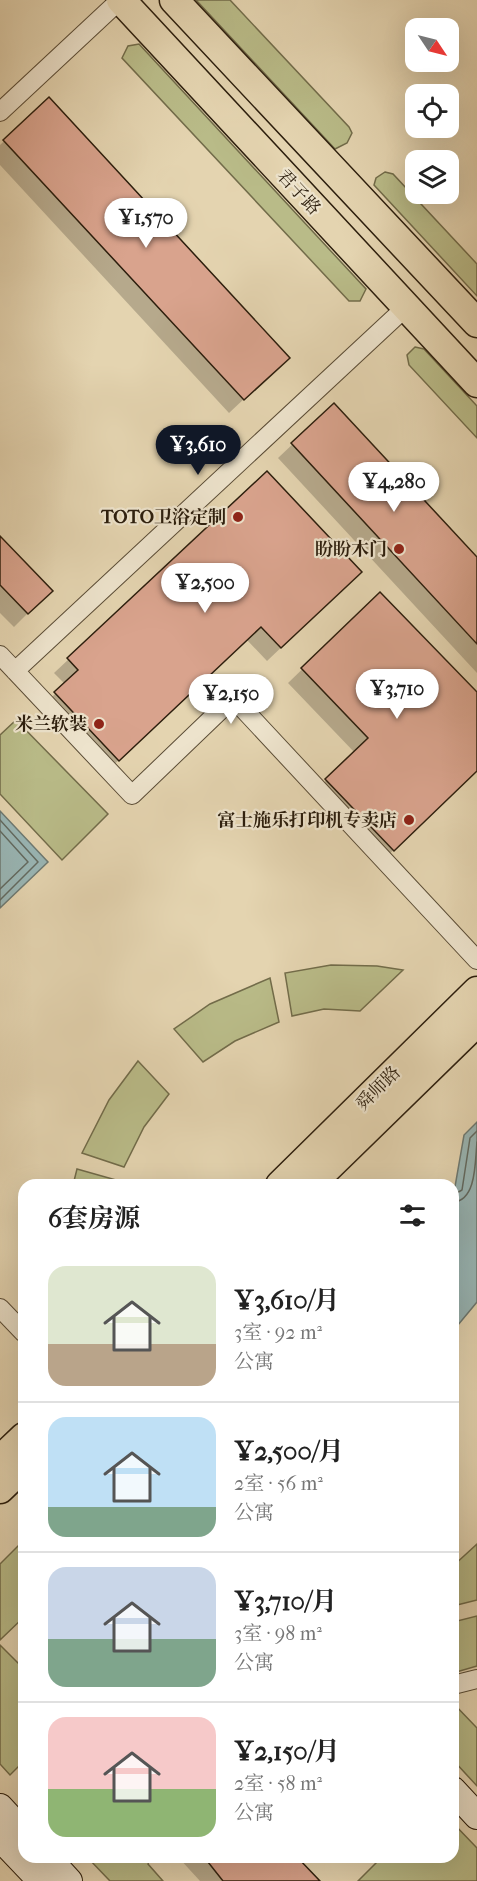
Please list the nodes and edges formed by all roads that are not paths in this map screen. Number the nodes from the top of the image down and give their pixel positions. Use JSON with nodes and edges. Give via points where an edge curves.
{"nodes":[{"id":1,"x":120,"y":0,"type":"edge"},
{"id":2,"x":174,"y":0,"type":"edge"},
{"id":3,"x":0,"y":112,"type":"edge"},
{"id":4,"x":406,"y":307,"type":"junction"},
{"id":5,"x":477,"y":323,"type":"edge"},
{"id":6,"x":477,"y":383,"type":"edge"},
{"id":7,"x":0,"y":655,"type":"edge"},
{"id":8,"x":15,"y":671,"type":"junction"},
{"id":9,"x":477,"y":960,"type":"edge"},
{"id":10,"x":477,"y":991,"type":"edge"},
{"id":11,"x":477,"y":1022,"type":"edge"},
{"id":12,"x":286,"y":1179,"type":"edge"},
{"id":13,"x":316,"y":1179,"type":"edge"},
{"id":14,"x":0,"y":1308,"type":"edge"},
{"id":15,"x":18,"y":1327,"type":"edge"},
{"id":16,"x":18,"y":1443,"type":"edge"},
{"id":17,"x":0,"y":1460,"type":"edge"},
{"id":18,"x":18,"y":1472,"type":"edge"},
{"id":19,"x":0,"y":1489,"type":"edge"},
{"id":20,"x":477,"y":1679,"type":"edge"},
{"id":21,"x":459,"y":1684,"type":"edge"},
{"id":22,"x":459,"y":1796,"type":"edge"},
{"id":23,"x":0,"y":1807,"type":"edge"},
{"id":24,"x":477,"y":1816,"type":"edge"},
{"id":25,"x":18,"y":1826,"type":"edge"},
{"id":26,"x":0,"y":1838,"type":"edge"},
{"id":27,"x":18,"y":1857,"type":"edge"},
{"id":28,"x":24,"y":1863,"type":"edge"},
{"id":29,"x":52,"y":1863,"type":"edge"},
{"id":30,"x":41,"y":1881,"type":"edge"},
{"id":31,"x":69,"y":1881,"type":"edge"}],
"edges":[{"from":1,"to":3,"type":"street"},
{"from":1,"to":4,"type":"main road","name":"君子路"},
{"from":2,"to":5,"type":"main road"},
{"from":4,"to":6,"type":"main road","name":"君子路"},
{"from":4,"to":8,"type":"street"},
{"from":7,"to":8,"type":"street"},
{"from":8,"to":9,"type":"street","via":[[132,795],[233,698]]},
{"from":10,"to":12,"type":"main road","name":"舜师路"},
{"from":11,"to":13,"type":"main road","name":"舜师路"},
{"from":14,"to":15,"type":"street"},
{"from":16,"to":17,"type":"main road"},
{"from":18,"to":19,"type":"main road"},
{"from":20,"to":21,"type":"street"},
{"from":22,"to":24,"type":"main road"},
{"from":23,"to":25,"type":"main road"},
{"from":26,"to":27,"type":"main road"},
{"from":28,"to":30,"type":"main road"},
{"from":29,"to":31,"type":"main road"}]}
